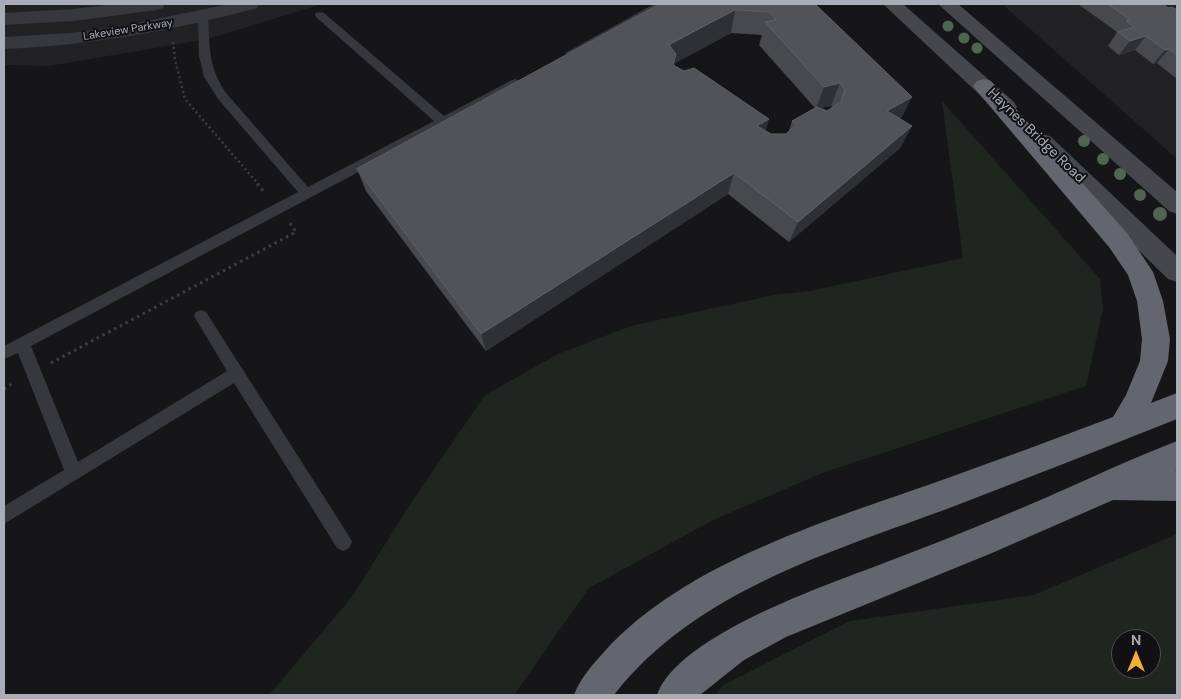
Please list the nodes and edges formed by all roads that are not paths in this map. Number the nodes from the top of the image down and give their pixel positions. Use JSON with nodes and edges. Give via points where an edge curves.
{"nodes":[{"id":1,"x":156,"y":4,"type":"edge"},
{"id":2,"x":250,"y":4,"type":"edge"},
{"id":3,"x":661,"y":4,"type":"edge"},
{"id":4,"x":892,"y":4,"type":"edge"},
{"id":5,"x":947,"y":4,"type":"edge"},
{"id":6,"x":202,"y":10,"type":"edge"},
{"id":7,"x":320,"y":15,"type":"dead end"},
{"id":8,"x":4,"y":19,"type":"edge"},
{"id":9,"x":4,"y":43,"type":"edge"},
{"id":10,"x":557,"y":60,"type":"edge"},
{"id":11,"x":524,"y":79,"type":"edge"},
{"id":12,"x":984,"y":86,"type":"junction"},
{"id":13,"x":443,"y":122,"type":"junction"},
{"id":14,"x":306,"y":193,"type":"junction"},
{"id":15,"x":1177,"y":205,"type":"edge"},
{"id":16,"x":1177,"y":272,"type":"edge"},
{"id":17,"x":202,"y":316,"type":"dead end"},
{"id":18,"x":22,"y":343,"type":"junction"},
{"id":19,"x":4,"y":353,"type":"edge"},
{"id":20,"x":238,"y":373,"type":"junction"},
{"id":21,"x":1177,"y":406,"type":"edge"},
{"id":22,"x":1123,"y":427,"type":"junction"},
{"id":23,"x":1177,"y":454,"type":"edge"},
{"id":24,"x":74,"y":473,"type":"junction"},
{"id":25,"x":1111,"y":486,"type":"junction"},
{"id":26,"x":1177,"y":486,"type":"edge"},
{"id":27,"x":4,"y":516,"type":"edge"},
{"id":28,"x":343,"y":542,"type":"dead end"},
{"id":29,"x":592,"y":695,"type":"edge"},
{"id":30,"x":675,"y":695,"type":"edge"}],
"edges":[{"from":1,"to":8,"type":"street","name":"Lakeview Parkway","via":[[74,15]]},
{"from":2,"to":6,"type":"street","name":"Lakeview Parkway"},
{"from":3,"to":10,"type":"lane"},
{"from":4,"to":12,"type":"main road","name":"Haynes Bridge Road"},
{"from":5,"to":15,"type":"main road"},
{"from":6,"to":9,"type":"street","name":"Lakeview Parkway","via":[[137,30]]},
{"from":6,"to":14,"type":"lane","via":[[210,77],[222,96]]},
{"from":7,"to":13,"type":"lane"},
{"from":11,"to":13,"type":"lane"},
{"from":12,"to":16,"type":"main road","name":"Haynes Bridge Road"},
{"from":12,"to":22,"type":"highway","via":[[1118,240],[1140,272],[1150,301],[1156,339],[1154,361]]},
{"from":13,"to":14,"type":"lane"},
{"from":14,"to":18,"type":"lane"},
{"from":17,"to":20,"type":"lane"},
{"from":18,"to":19,"type":"lane"},
{"from":18,"to":24,"type":"lane"},
{"from":20,"to":24,"type":"lane"},
{"from":20,"to":28,"type":"lane"},
{"from":21,"to":22,"type":"highway"},
{"from":22,"to":29,"type":"highway","via":[[756,567],[705,593],[655,628],[609,673]]},
{"from":23,"to":25,"type":"highway"},
{"from":24,"to":27,"type":"lane"},
{"from":25,"to":26,"type":"highway"},
{"from":25,"to":30,"type":"highway","via":[[784,619],[735,644]]}]}
